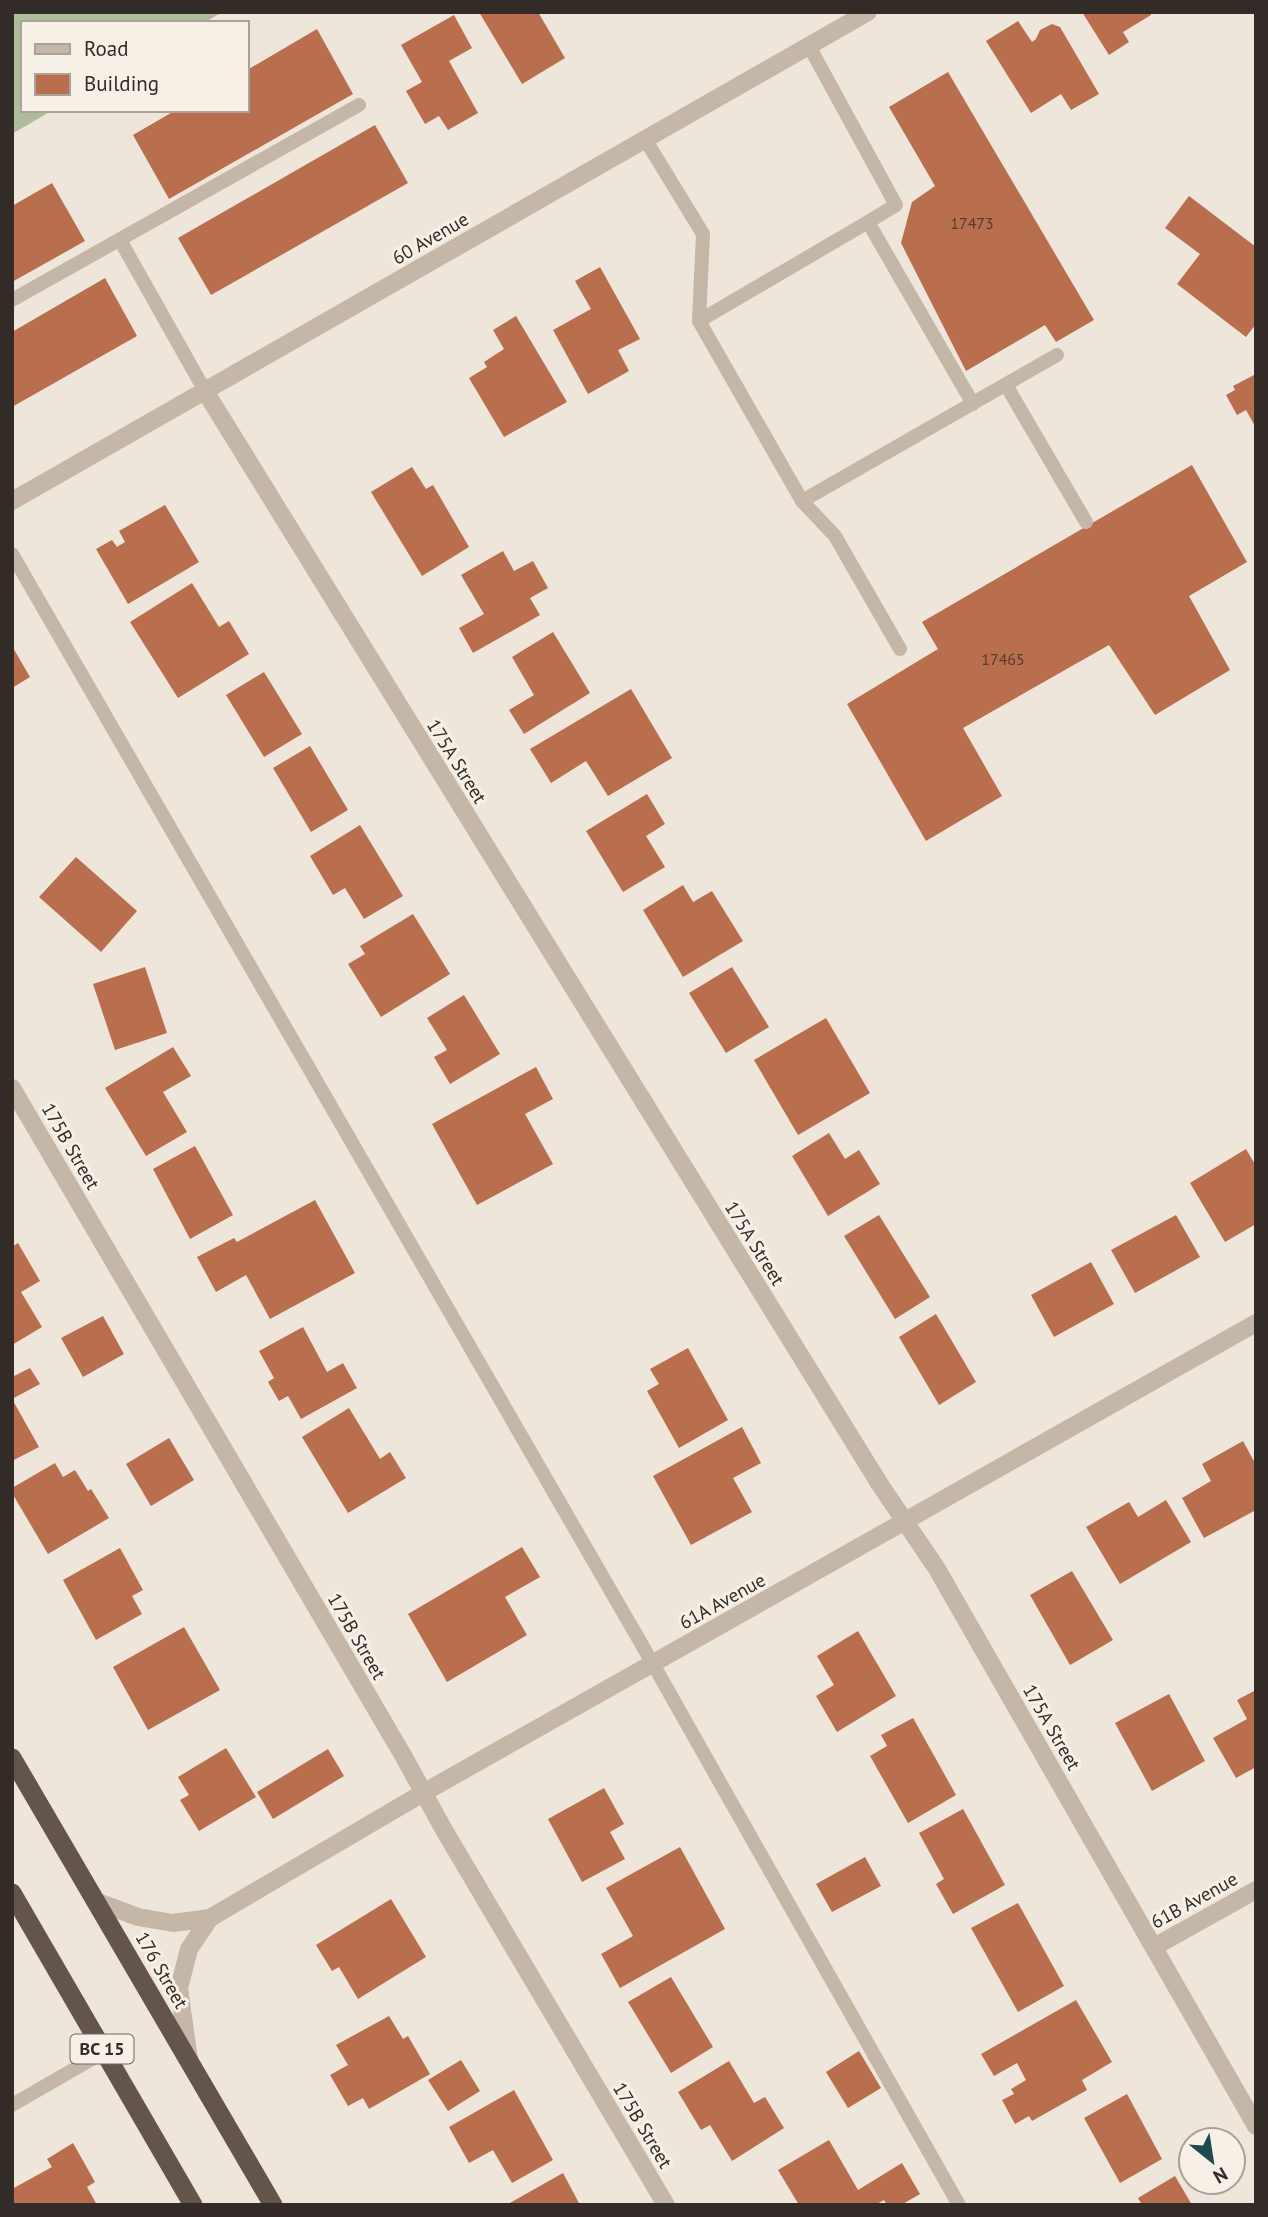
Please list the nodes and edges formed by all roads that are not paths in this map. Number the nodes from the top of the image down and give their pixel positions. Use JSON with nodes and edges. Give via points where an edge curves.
{"nodes":[{"id":1,"x":868,"y":12,"type":"edge"},
{"id":2,"x":809,"y":46,"type":"junction"},
{"id":3,"x":359,"y":105,"type":"dead end"},
{"id":4,"x":645,"y":139,"type":"junction"},
{"id":5,"x":867,"y":222,"type":"junction"},
{"id":6,"x":120,"y":240,"type":"junction"},
{"id":7,"x":12,"y":300,"type":"edge"},
{"id":8,"x":699,"y":321,"type":"junction"},
{"id":9,"x":1057,"y":355,"type":"dead end"},
{"id":10,"x":1006,"y":385,"type":"junction"},
{"id":11,"x":205,"y":391,"type":"junction"},
{"id":12,"x":972,"y":404,"type":"junction"},
{"id":13,"x":12,"y":501,"type":"edge"},
{"id":14,"x":803,"y":501,"type":"junction"},
{"id":15,"x":1086,"y":522,"type":"dead end"},
{"id":16,"x":12,"y":554,"type":"edge"},
{"id":17,"x":900,"y":649,"type":"dead end"},
{"id":18,"x":12,"y":1088,"type":"edge"},
{"id":19,"x":1256,"y":1323,"type":"edge"},
{"id":20,"x":905,"y":1522,"type":"junction"},
{"id":21,"x":653,"y":1664,"type":"junction"},
{"id":22,"x":12,"y":1758,"type":"edge"},
{"id":23,"x":423,"y":1793,"type":"junction"},
{"id":24,"x":1256,"y":1890,"type":"edge"},
{"id":25,"x":12,"y":1893,"type":"edge"},
{"id":26,"x":95,"y":1901,"type":"junction"},
{"id":27,"x":210,"y":1918,"type":"junction"},
{"id":28,"x":1154,"y":1947,"type":"junction"},
{"id":29,"x":104,"y":2052,"type":"junction"},
{"id":30,"x":189,"y":2061,"type":"junction"},
{"id":31,"x":12,"y":2105,"type":"edge"},
{"id":32,"x":1256,"y":2126,"type":"edge"},
{"id":33,"x":192,"y":2205,"type":"edge"},
{"id":34,"x":273,"y":2205,"type":"edge"},
{"id":35,"x":666,"y":2205,"type":"edge"},
{"id":36,"x":959,"y":2205,"type":"edge"}],
"edges":[{"from":1,"to":2,"type":"street","name":"60 Avenue"},
{"from":2,"to":4,"type":"street","name":"60 Avenue"},
{"from":2,"to":5,"type":"lane","via":[[896,205]]},
{"from":3,"to":6,"type":"lane"},
{"from":4,"to":8,"type":"lane","via":[[703,234]]},
{"from":4,"to":11,"type":"street","name":"60 Avenue"},
{"from":5,"to":8,"type":"lane"},
{"from":5,"to":12,"type":"lane"},
{"from":6,"to":7,"type":"lane"},
{"from":6,"to":11,"type":"lane"},
{"from":8,"to":14,"type":"lane"},
{"from":9,"to":10,"type":"lane"},
{"from":10,"to":12,"type":"lane"},
{"from":10,"to":15,"type":"lane"},
{"from":11,"to":13,"type":"street","name":"60 Avenue"},
{"from":11,"to":20,"type":"street","name":"175A Street"},
{"from":12,"to":14,"type":"lane"},
{"from":14,"to":17,"type":"lane","via":[[835,536]]},
{"from":16,"to":21,"type":"lane"},
{"from":18,"to":23,"type":"street","name":"175B Street"},
{"from":19,"to":20,"type":"street","name":"61A Avenue"},
{"from":20,"to":21,"type":"street","name":"61A Avenue"},
{"from":20,"to":28,"type":"street","name":"175A Street","via":[[937,1569]]},
{"from":21,"to":23,"type":"street","name":"61A Avenue"},
{"from":21,"to":36,"type":"lane"},
{"from":22,"to":26,"type":"highway","name":"176 Street"},
{"from":23,"to":27,"type":"street","name":"61A Avenue"},
{"from":23,"to":35,"type":"street","name":"175B Street"},
{"from":24,"to":28,"type":"street","name":"61B Avenue"},
{"from":25,"to":29,"type":"highway","number":"BC 15"},
{"from":26,"to":27,"type":"street","name":"61A Avenue","via":[[138,1917],[173,1923]]},
{"from":26,"to":30,"type":"highway","name":"176 Street"},
{"from":27,"to":30,"type":"street","name":"61A Avenue","via":[[189,1949],[179,1988]]},
{"from":28,"to":32,"type":"street","name":"175A Street"},
{"from":29,"to":31,"type":"lane"},
{"from":29,"to":33,"type":"highway","number":"BC 15"},
{"from":30,"to":34,"type":"highway","name":"176 Street"}]}
